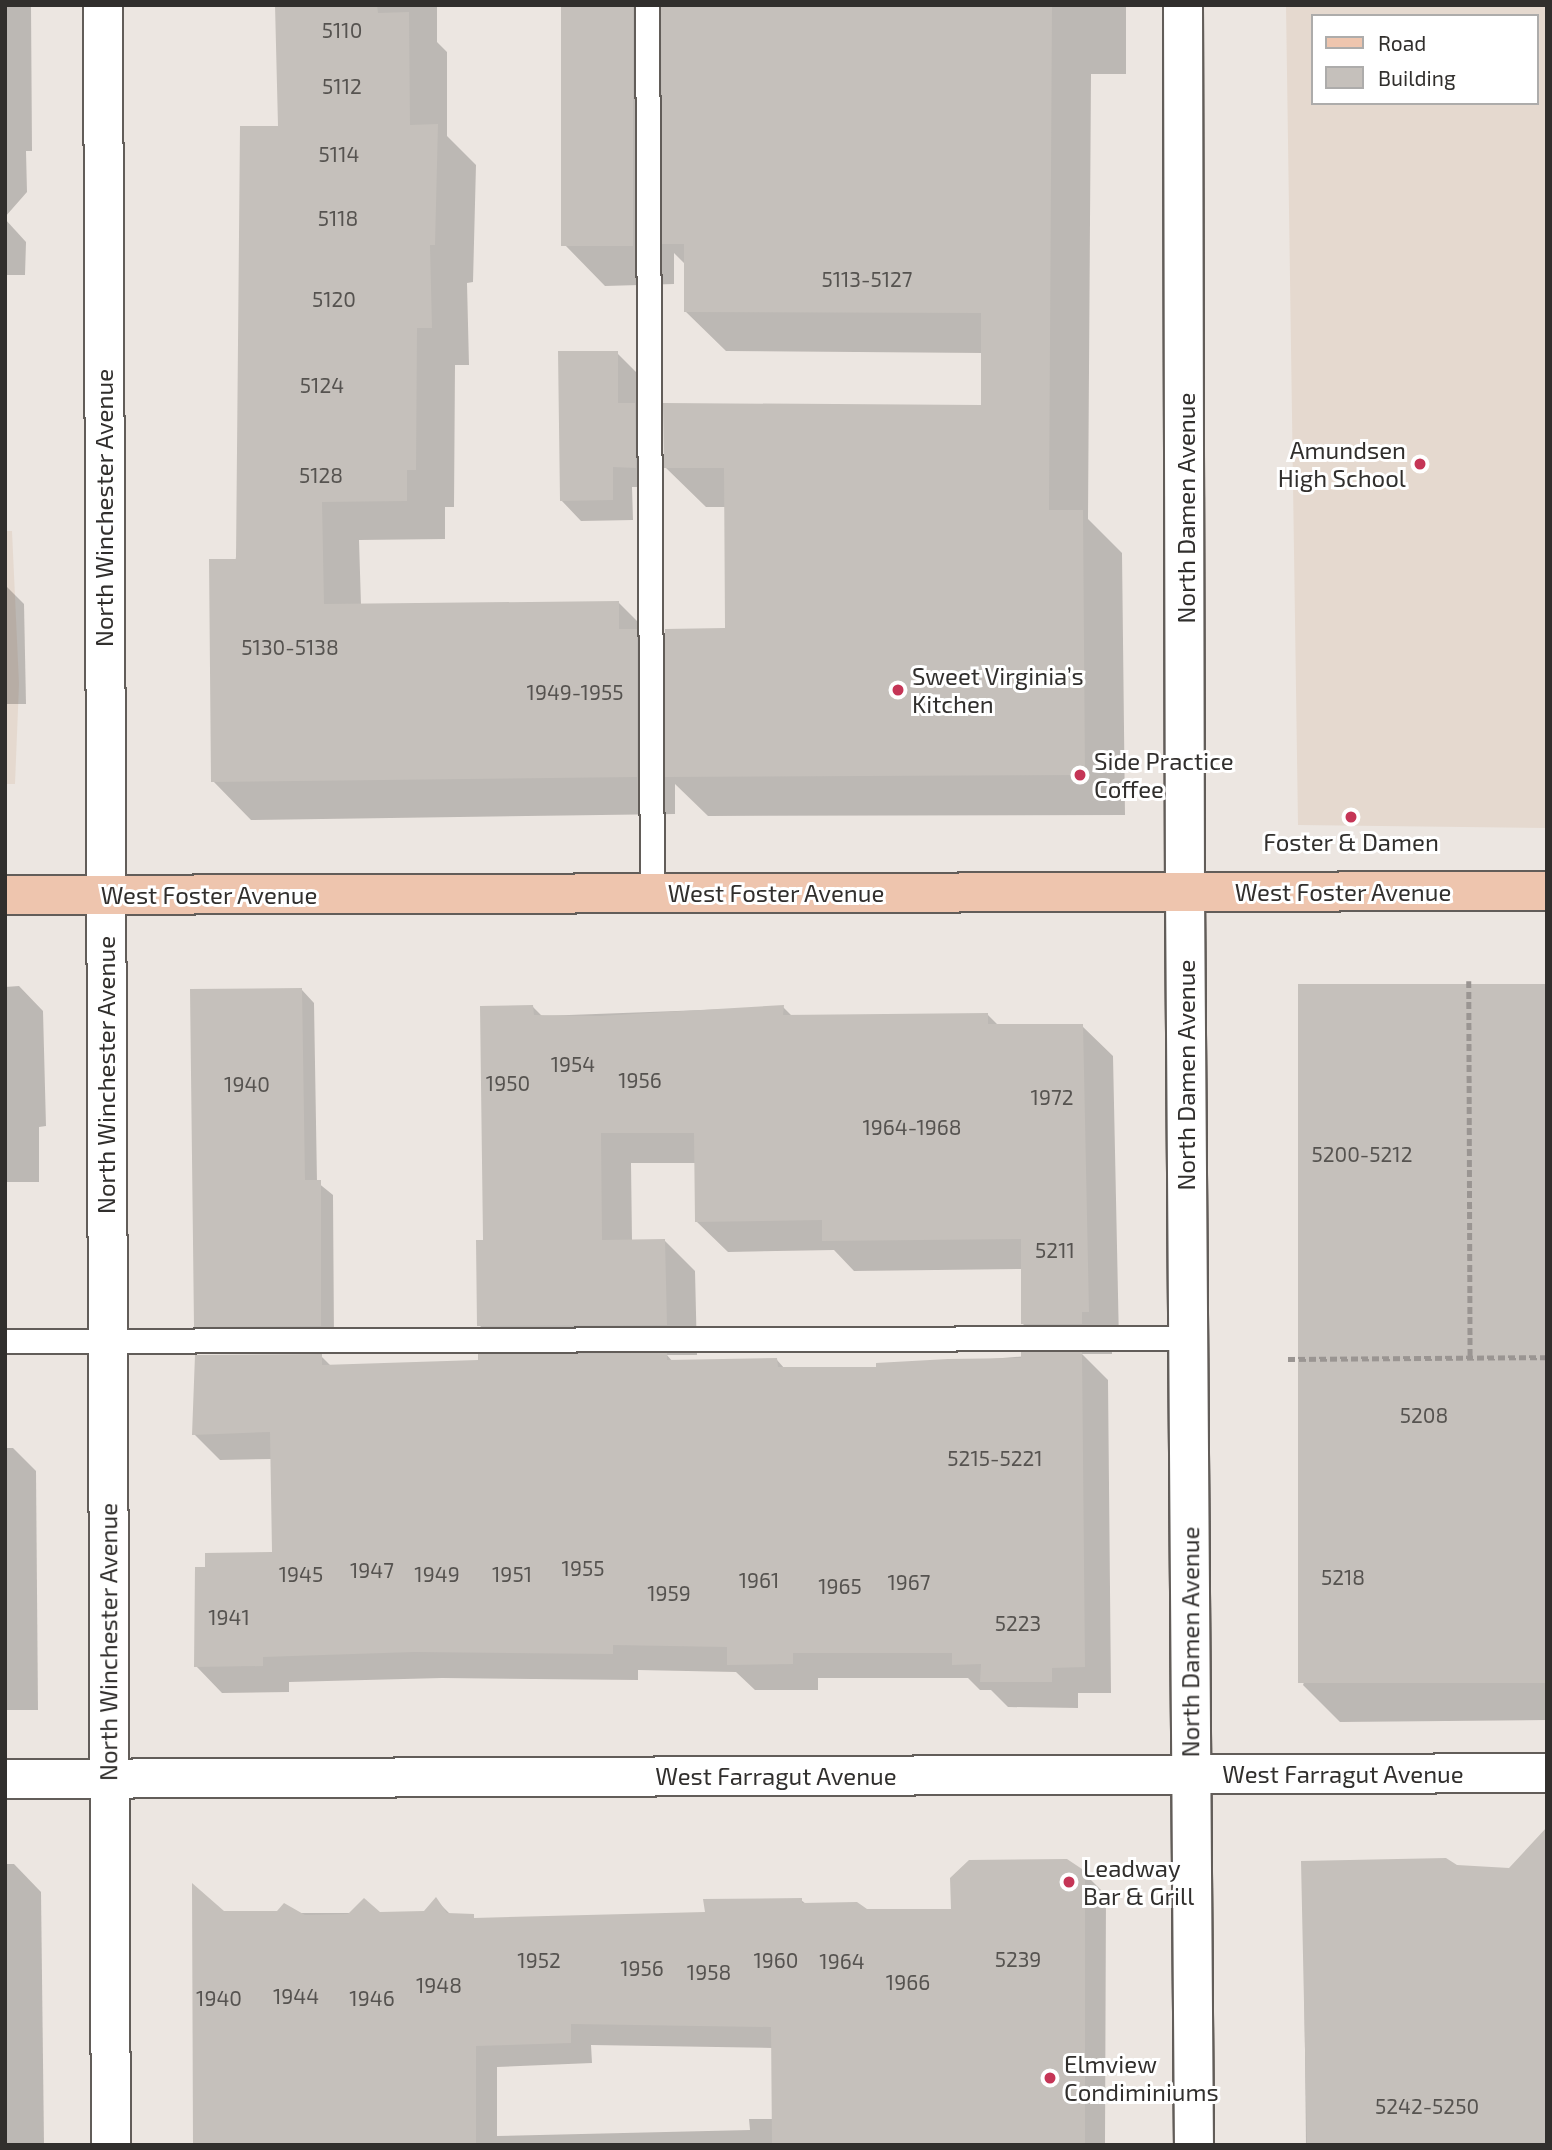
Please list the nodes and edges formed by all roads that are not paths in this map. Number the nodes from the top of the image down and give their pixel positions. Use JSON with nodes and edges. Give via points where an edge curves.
{"nodes":[{"id":1,"x":103,"y":5,"type":"edge"},
{"id":2,"x":647,"y":5,"type":"edge"},
{"id":3,"x":1183,"y":5,"type":"edge"},
{"id":4,"x":1547,"y":891,"type":"edge"},
{"id":5,"x":1185,"y":893,"type":"junction"},
{"id":6,"x":652,"y":894,"type":"junction"},
{"id":7,"x":5,"y":895,"type":"edge"},
{"id":8,"x":106,"y":895,"type":"junction"},
{"id":9,"x":1188,"y":1338,"type":"junction"},
{"id":10,"x":5,"y":1341,"type":"edge"},
{"id":11,"x":107,"y":1342,"type":"junction"},
{"id":12,"x":1547,"y":1773,"type":"edge"},
{"id":13,"x":1191,"y":1775,"type":"junction"},
{"id":14,"x":109,"y":1778,"type":"junction"},
{"id":15,"x":5,"y":1779,"type":"edge"},
{"id":16,"x":111,"y":2145,"type":"edge"},
{"id":17,"x":1194,"y":2145,"type":"edge"}],
"edges":[{"from":1,"to":8,"type":"street","name":"North Winchester Avenue"},
{"from":2,"to":6,"type":"lane"},
{"from":3,"to":5,"type":"street","name":"North Damen Avenue"},
{"from":4,"to":5,"type":"main road","name":"West Foster Avenue"},
{"from":5,"to":6,"type":"main road","name":"West Foster Avenue"},
{"from":5,"to":9,"type":"street","name":"North Damen Avenue"},
{"from":6,"to":8,"type":"main road","name":"West Foster Avenue"},
{"from":7,"to":8,"type":"main road","name":"West Foster Avenue"},
{"from":8,"to":11,"type":"street","name":"North Winchester Avenue"},
{"from":9,"to":11,"type":"lane"},
{"from":9,"to":13,"type":"street","name":"North Damen Avenue"},
{"from":10,"to":11,"type":"lane"},
{"from":11,"to":14,"type":"street","name":"North Winchester Avenue"},
{"from":12,"to":13,"type":"street","name":"West Farragut Avenue"},
{"from":13,"to":14,"type":"street","name":"West Farragut Avenue"},
{"from":13,"to":17,"type":"street","name":"North Damen Avenue"},
{"from":14,"to":15,"type":"street","name":"West Farragut Avenue"},
{"from":14,"to":16,"type":"street","name":"North Winchester Avenue"}]}
